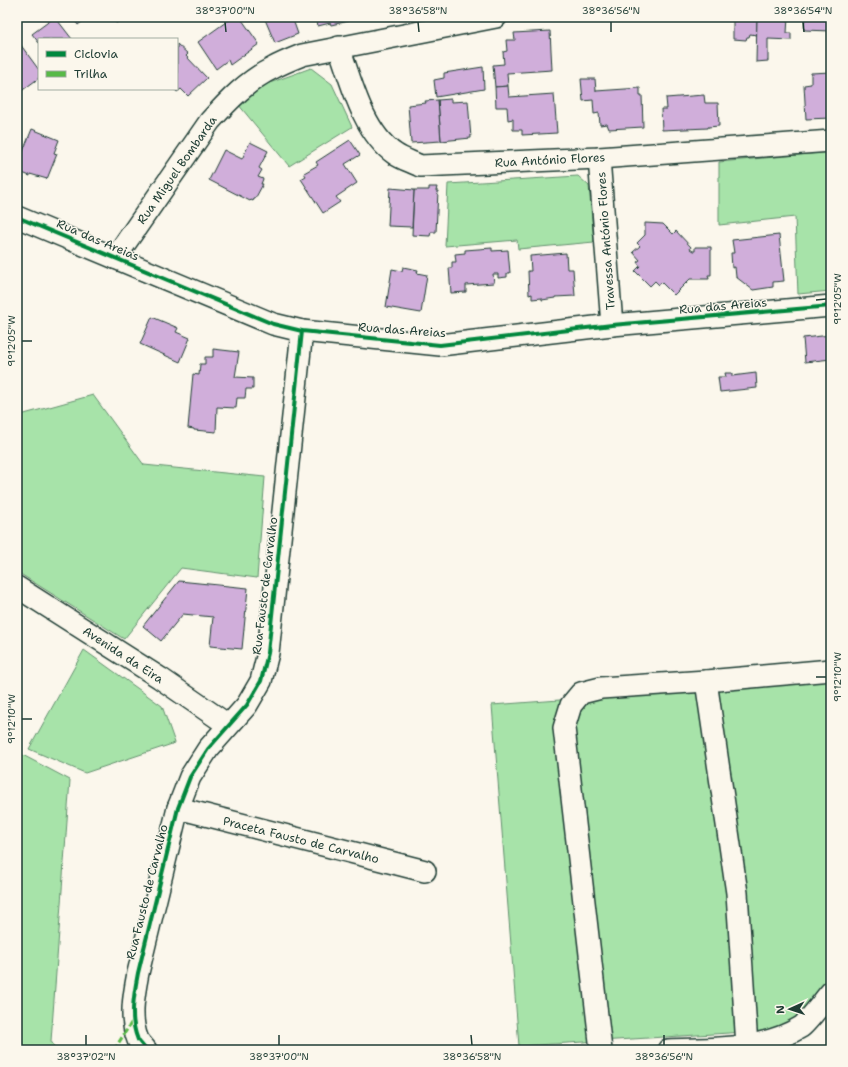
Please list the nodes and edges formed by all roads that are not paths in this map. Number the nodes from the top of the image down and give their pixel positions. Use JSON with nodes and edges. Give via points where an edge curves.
{"nodes":[{"id":1,"x":496,"y":17,"type":"edge"},
{"id":2,"x":339,"y":47,"type":"junction"},
{"id":3,"x":831,"y":141,"type":"edge"},
{"id":4,"x":599,"y":158,"type":"junction"},
{"id":5,"x":17,"y":217,"type":"edge"},
{"id":6,"x":115,"y":258,"type":"junction"},
{"id":7,"x":831,"y":306,"type":"edge"},
{"id":8,"x":612,"y":325,"type":"junction"},
{"id":9,"x":302,"y":331,"type":"junction"},
{"id":10,"x":17,"y":587,"type":"edge"},
{"id":11,"x":831,"y":670,"type":"edge"},
{"id":12,"x":706,"y":681,"type":"junction"},
{"id":13,"x":228,"y":725,"type":"junction"},
{"id":14,"x":178,"y":808,"type":"junction"},
{"id":15,"x":425,"y":871,"type":"dead end"},
{"id":16,"x":831,"y":992,"type":"edge"},
{"id":17,"x":747,"y":1046,"type":"junction"},
{"id":18,"x":146,"y":1050,"type":"edge"},
{"id":19,"x":601,"y":1050,"type":"edge"},
{"id":20,"x":668,"y":1050,"type":"edge"}],
"edges":[{"from":1,"to":2,"type":"street","name":"Rua Miguel Bombarda"},
{"from":2,"to":4,"type":"street","name":"Rua António Flores","via":[[360,106],[377,138],[395,154],[420,166]]},
{"from":2,"to":6,"type":"street","name":"Rua Miguel Bombarda","via":[[302,55],[272,68],[229,100],[210,121]]},
{"from":3,"to":4,"type":"street","name":"Rua António Flores"},
{"from":4,"to":8,"type":"street","name":"Travessa António Flores"},
{"from":5,"to":6,"type":"street","name":"Rua das Areias"},
{"from":6,"to":9,"type":"street","name":"Rua das Areias","via":[[273,324]]},
{"from":7,"to":8,"type":"street","name":"Rua das Areias"},
{"from":8,"to":9,"type":"street","name":"Rua das Areias","via":[[440,345]]},
{"from":9,"to":13,"type":"street","name":"Rua Fausto de Carvalho","via":[[268,653],[261,681],[247,705]]},
{"from":10,"to":13,"type":"street","name":"Avenida da Eira","via":[[160,678]]},
{"from":11,"to":12,"type":"street"},
{"from":12,"to":17,"type":"street","via":[[737,893]]},
{"from":12,"to":19,"type":"street","via":[[602,688],[581,693],[572,705],[564,728]]},
{"from":13,"to":14,"type":"street","name":"Rua Fausto de Carvalho","via":[[208,749],[190,778]]},
{"from":14,"to":15,"type":"street","name":"Praceta Fausto de Carvalho"},
{"from":14,"to":18,"type":"street","name":"Rua Fausto de Carvalho","via":[[134,996],[133,1020],[138,1039]]},
{"from":16,"to":17,"type":"street","via":[[802,1026],[779,1037]]},
{"from":17,"to":20,"type":"street"}]}
